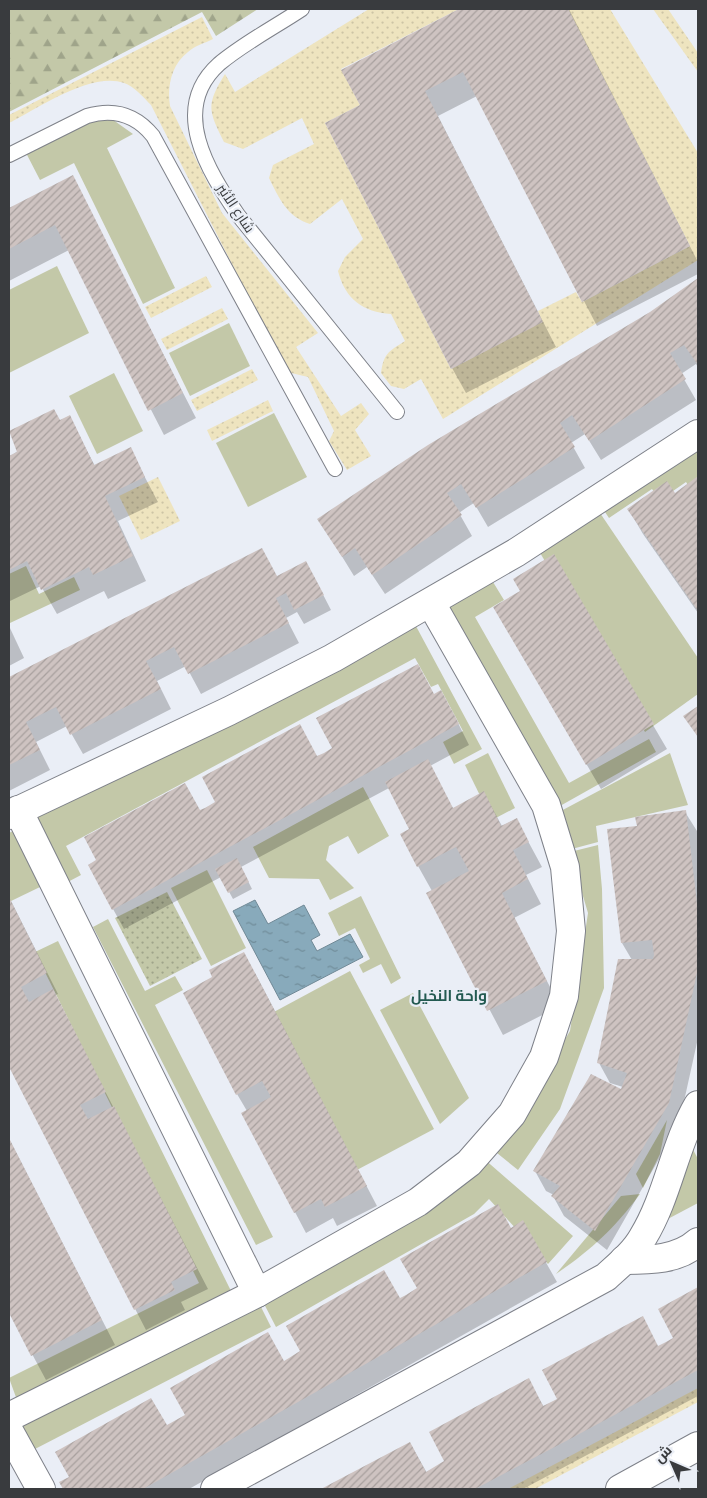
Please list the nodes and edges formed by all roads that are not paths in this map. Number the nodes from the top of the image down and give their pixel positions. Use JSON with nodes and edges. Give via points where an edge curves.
{"nodes":[{"id":1,"x":302,"y":9,"type":"edge"},
{"id":2,"x":9,"y":155,"type":"edge"},
{"id":3,"x":397,"y":412,"type":"dead end"},
{"id":4,"x":698,"y":434,"type":"edge"},
{"id":5,"x":335,"y":469,"type":"dead end"},
{"id":6,"x":431,"y":603,"type":"junction"},
{"id":7,"x":13,"y":812,"type":"edge"},
{"id":8,"x":695,"y":1124,"type":"edge"},
{"id":9,"x":698,"y":1242,"type":"edge"},
{"id":10,"x":624,"y":1260,"type":"junction"},
{"id":11,"x":257,"y":1293,"type":"junction"},
{"id":12,"x":9,"y":1417,"type":"edge"},
{"id":13,"x":9,"y":1431,"type":"edge"},
{"id":14,"x":698,"y":1446,"type":"edge"},
{"id":15,"x":41,"y":1489,"type":"edge"},
{"id":16,"x":215,"y":1489,"type":"edge"},
{"id":17,"x":620,"y":1489,"type":"edge"}],
"edges":[{"from":1,"to":3,"type":"lane","name":"شارع الأثير","via":[[232,55],[207,78],[195,110],[198,141],[238,215]]},
{"from":2,"to":5,"type":"lane","via":[[99,112],[124,115],[146,127],[154,136]]},
{"from":4,"to":6,"type":"street","via":[[517,552]]},
{"from":6,"to":7,"type":"street","via":[[229,711]]},
{"from":6,"to":11,"type":"street","via":[[546,805],[566,867],[571,931],[564,996],[544,1057],[526,1090],[512,1114],[469,1163],[418,1202]]},
{"from":7,"to":11,"type":"street"},
{"from":8,"to":10,"type":"street","via":[[642,1239]]},
{"from":9,"to":10,"type":"street","via":[[657,1260]]},
{"from":10,"to":16,"type":"street","via":[[587,1288]]},
{"from":11,"to":12,"type":"street"},
{"from":13,"to":15,"type":"street"},
{"from":14,"to":17,"type":"street"}]}
